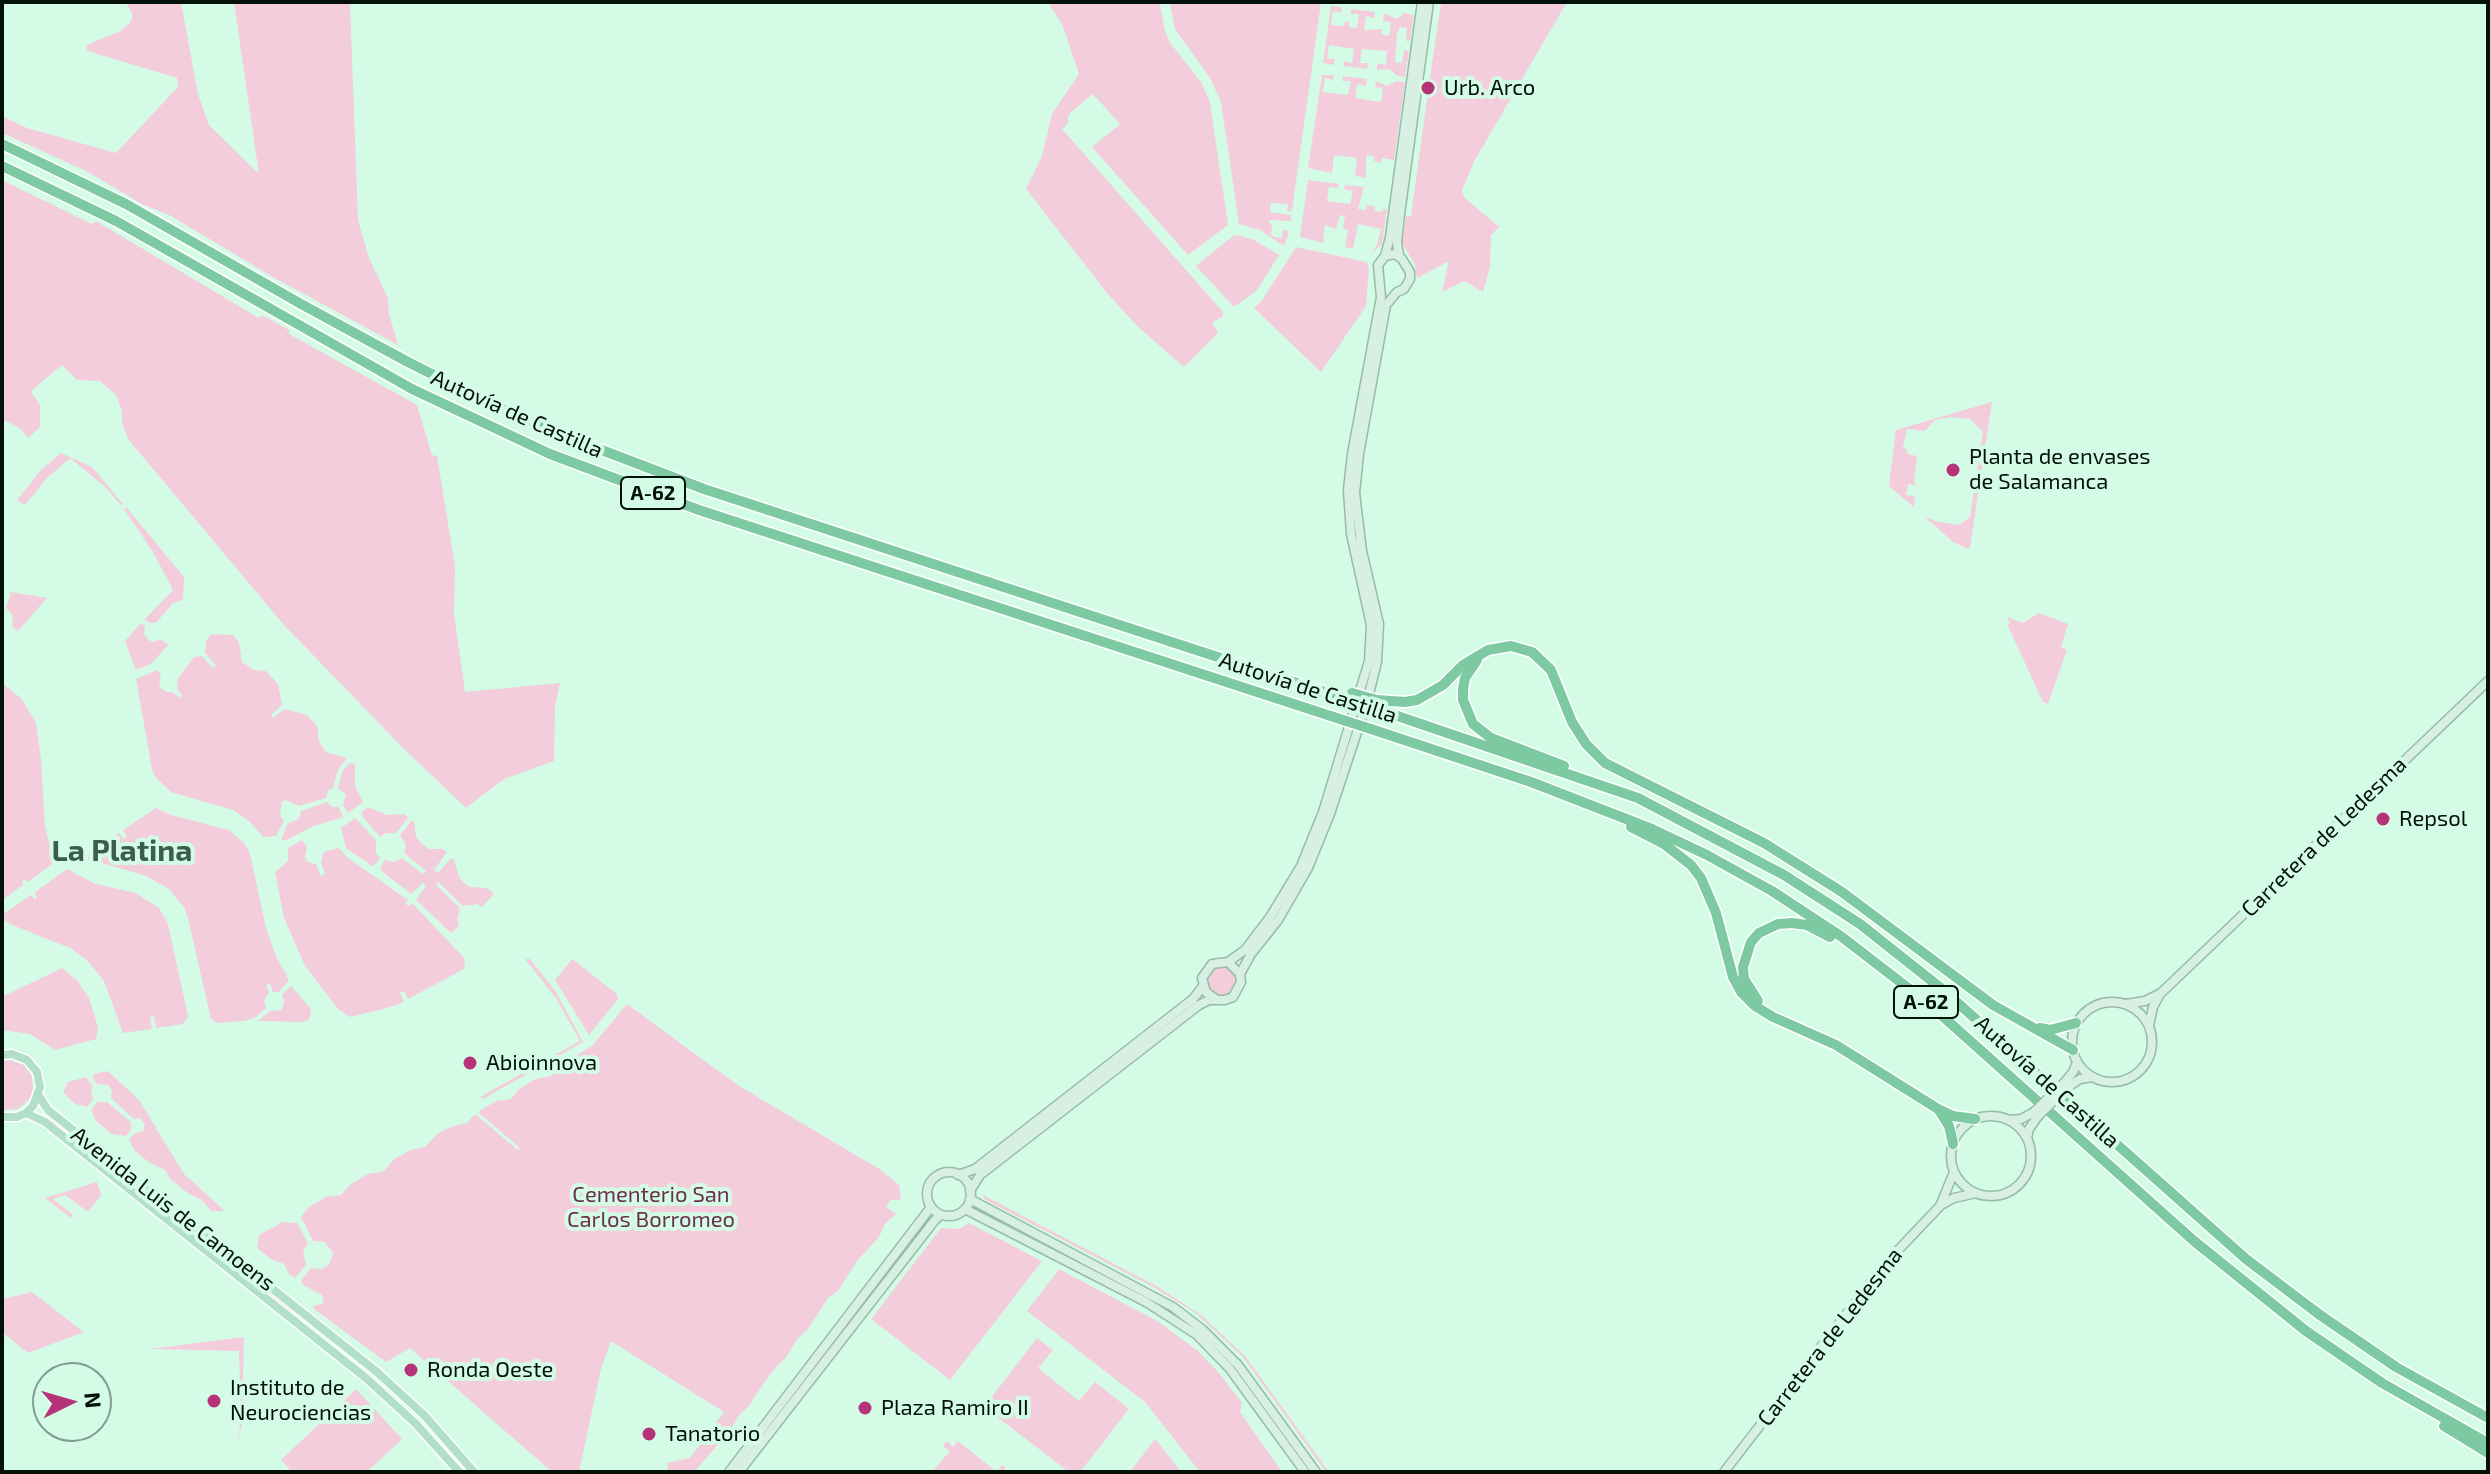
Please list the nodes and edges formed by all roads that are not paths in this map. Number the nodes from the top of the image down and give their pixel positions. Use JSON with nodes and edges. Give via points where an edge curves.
{"nodes":[{"id":1,"x":1422,"y":2,"type":"edge"},
{"id":2,"x":1429,"y":2,"type":"edge"},
{"id":3,"x":2,"y":144,"type":"edge"},
{"id":4,"x":2,"y":166,"type":"edge"},
{"id":5,"x":1399,"y":255,"type":"junction"},
{"id":6,"x":1385,"y":256,"type":"junction"},
{"id":7,"x":1381,"y":286,"type":"junction"},
{"id":8,"x":1397,"y":292,"type":"junction"},
{"id":9,"x":1481,"y":655,"type":"junction"},
{"id":10,"x":2488,"y":681,"type":"edge"},
{"id":11,"x":1376,"y":704,"type":"junction"},
{"id":12,"x":1531,"y":782,"type":"junction"},
{"id":13,"x":1784,"y":875,"type":"junction"},
{"id":14,"x":1228,"y":962,"type":"junction"},
{"id":15,"x":1883,"y":967,"type":"junction"},
{"id":16,"x":1240,"y":974,"type":"junction"},
{"id":17,"x":1203,"y":986,"type":"junction"},
{"id":18,"x":2161,"y":993,"type":"junction"},
{"id":19,"x":1217,"y":1000,"type":"junction"},
{"id":20,"x":2126,"y":1004,"type":"junction"},
{"id":21,"x":2076,"y":1023,"type":"junction"},
{"id":22,"x":2027,"y":1025,"type":"junction"},
{"id":23,"x":1796,"y":1026,"type":"junction"},
{"id":24,"x":2148,"y":1026,"type":"junction"},
{"id":25,"x":2073,"y":1050,"type":"junction"},
{"id":26,"x":2,"y":1055,"type":"edge"},
{"id":27,"x":2077,"y":1062,"type":"junction"},
{"id":28,"x":2093,"y":1077,"type":"junction"},
{"id":29,"x":2066,"y":1085,"type":"junction"},
{"id":30,"x":39,"y":1096,"type":"junction"},
{"id":31,"x":1938,"y":1109,"type":"junction"},
{"id":32,"x":26,"y":1113,"type":"junction"},
{"id":33,"x":2036,"y":1114,"type":"junction"},
{"id":34,"x":2,"y":1117,"type":"edge"},
{"id":35,"x":1975,"y":1119,"type":"junction"},
{"id":36,"x":2008,"y":1120,"type":"junction"},
{"id":37,"x":2027,"y":1139,"type":"junction"},
{"id":38,"x":1953,"y":1144,"type":"junction"},
{"id":39,"x":1954,"y":1172,"type":"junction"},
{"id":40,"x":958,"y":1175,"type":"junction"},
{"id":41,"x":1976,"y":1193,"type":"junction"},
{"id":42,"x":970,"y":1195,"type":"junction"},
{"id":43,"x":1940,"y":1206,"type":"junction"},
{"id":44,"x":931,"y":1207,"type":"junction"},
{"id":45,"x":965,"y":1209,"type":"junction"},
{"id":46,"x":941,"y":1215,"type":"junction"},
{"id":47,"x":291,"y":1317,"type":"junction"},
{"id":48,"x":311,"y":1319,"type":"junction"},
{"id":49,"x":2410,"y":1400,"type":"junction"},
{"id":50,"x":2488,"y":1418,"type":"edge"},
{"id":51,"x":2488,"y":1443,"type":"edge"},
{"id":52,"x":2488,"y":1453,"type":"edge"},
{"id":53,"x":459,"y":1472,"type":"edge"},
{"id":54,"x":474,"y":1472,"type":"edge"},
{"id":55,"x":729,"y":1472,"type":"edge"},
{"id":56,"x":739,"y":1472,"type":"edge"},
{"id":57,"x":1305,"y":1472,"type":"edge"},
{"id":58,"x":1316,"y":1472,"type":"edge"},
{"id":59,"x":1724,"y":1472,"type":"edge"}],
"edges":[{"from":1,"to":6,"type":"main road"},
{"from":2,"to":5,"type":"main road"},
{"from":3,"to":11,"type":"highway","name":"Autovía de Castilla","number":"A-62","bridge":true,"via":[[126,204],[406,361],[557,433],[704,489]]},
{"from":4,"to":12,"type":"highway","name":"Autovía de Castilla","number":"A-62","bridge":true,"via":[[116,221],[412,389],[550,454],[728,519]]},
{"from":5,"to":6,"type":"main road"},
{"from":5,"to":8,"type":"main road","via":[[1410,279]]},
{"from":6,"to":7,"type":"main road","via":[[1378,270]]},
{"from":7,"to":8,"type":"main road"},
{"from":7,"to":14,"type":"main road","via":[[1348,490],[1351,534],[1371,625],[1369,661],[1301,866],[1265,924]]},
{"from":8,"to":16,"type":"main road","via":[[1386,305],[1355,493],[1379,624],[1373,678],[1308,868]]},
{"from":9,"to":11,"type":"highway","via":[[1417,700]]},
{"from":9,"to":13,"type":"highway","via":[[1463,689],[1466,713],[1480,731],[1638,794],[1717,833]]},
{"from":9,"to":22,"type":"highway","via":[[1511,646],[1532,652],[1551,670],[1572,722],[1605,763],[1764,843],[1842,892]]},
{"from":10,"to":18,"type":"main road","name":"Carretera de Ledesma"},
{"from":11,"to":13,"type":"highway","name":"Autovía de Castilla","number":"A-62","via":[[1638,798]]},
{"from":12,"to":15,"type":"highway","name":"Autovía de Castilla","number":"A-62","via":[[1707,855],[1772,891]]},
{"from":12,"to":23,"type":"highway","via":[[1648,835],[1691,865],[1708,891],[1741,992],[1763,1011]]},
{"from":13,"to":50,"type":"highway","name":"Autovía de Castilla","number":"A-62","via":[[1860,924],[1942,989],[2246,1259],[2396,1367]]},
{"from":14,"to":16,"type":"main road"},
{"from":14,"to":17,"type":"main road","via":[[1205,970]]},
{"from":15,"to":23,"type":"highway","via":[[1807,925],[1778,924],[1759,933],[1745,957],[1744,979],[1764,1007]]},
{"from":15,"to":49,"type":"highway","name":"Autovía de Castilla","number":"A-62","via":[[2231,1273]]},
{"from":16,"to":19,"type":"main road","via":[[1233,997]]},
{"from":17,"to":19,"type":"main road"},
{"from":17,"to":40,"type":"main road","via":[[975,1169]]},
{"from":18,"to":20,"type":"main road","name":"Carretera de Ledesma"},
{"from":18,"to":24,"type":"main road","name":"Carretera de Ledesma"},
{"from":19,"to":42,"type":"main road","via":[[1199,1005],[980,1175]]},
{"from":20,"to":21,"type":"main road","via":[[2094,1006]]},
{"from":20,"to":24,"type":"main road"},
{"from":21,"to":22,"type":"highway","via":[[2050,1030]]},
{"from":21,"to":25,"type":"main road"},
{"from":22,"to":25,"type":"highway"},
{"from":23,"to":31,"type":"highway","via":[[1880,1070]]},
{"from":24,"to":28,"type":"main road","via":[[2152,1045],[2140,1070],[2113,1082]]},
{"from":25,"to":27,"type":"main road"},
{"from":26,"to":30,"type":"main road","via":[[20,1056],[33,1066],[40,1080]]},
{"from":27,"to":28,"type":"main road"},
{"from":27,"to":29,"type":"main road"},
{"from":28,"to":29,"type":"main road"},
{"from":29,"to":33,"type":"main road","bridge":true},
{"from":30,"to":32,"type":"main road"},
{"from":30,"to":48,"type":"main road","name":"Avenida Luis de Camoens","via":[[48,1110]]},
{"from":31,"to":35,"type":"highway"},
{"from":31,"to":38,"type":"highway"},
{"from":32,"to":34,"type":"main road"},
{"from":32,"to":47,"type":"main road","name":"Avenida Luis de Camoens","via":[[45,1122]]},
{"from":33,"to":36,"type":"main road"},
{"from":33,"to":37,"type":"main road"},
{"from":35,"to":36,"type":"main road"},
{"from":35,"to":38,"type":"main road"},
{"from":36,"to":37,"type":"main road"},
{"from":37,"to":41,"type":"main road","via":[[2031,1161],[2019,1184],[1994,1196]]},
{"from":38,"to":39,"type":"main road"},
{"from":39,"to":41,"type":"main road"},
{"from":39,"to":43,"type":"main road","name":"Carretera de Ledesma"},
{"from":40,"to":42,"type":"main road"},
{"from":40,"to":44,"type":"main road","via":[[944,1173],[932,1180],[927,1196]]},
{"from":41,"to":43,"type":"main road","name":"Carretera de Ledesma"},
{"from":42,"to":45,"type":"main road"},
{"from":42,"to":58,"type":"main road","via":[[1173,1307],[1203,1330],[1238,1365]]},
{"from":43,"to":59,"type":"main road","name":"Carretera de Ledesma","via":[[1885,1264]]},
{"from":44,"to":46,"type":"main road"},
{"from":44,"to":55,"type":"main road"},
{"from":45,"to":46,"type":"main road","via":[[954,1216]]},
{"from":45,"to":57,"type":"main road","via":[[1146,1302],[1197,1335],[1230,1369]]},
{"from":46,"to":56,"type":"main road"},
{"from":47,"to":48,"type":"main road"},
{"from":47,"to":53,"type":"main road","name":"Avenida Luis de Camoens","via":[[395,1405]]},
{"from":48,"to":54,"type":"main road","name":"Avenida Luis de Camoens","via":[[406,1398]]},
{"from":49,"to":51,"type":"highway","name":"Autovía de Castilla","number":"A-62"},
{"from":49,"to":52,"type":"highway"}]}
